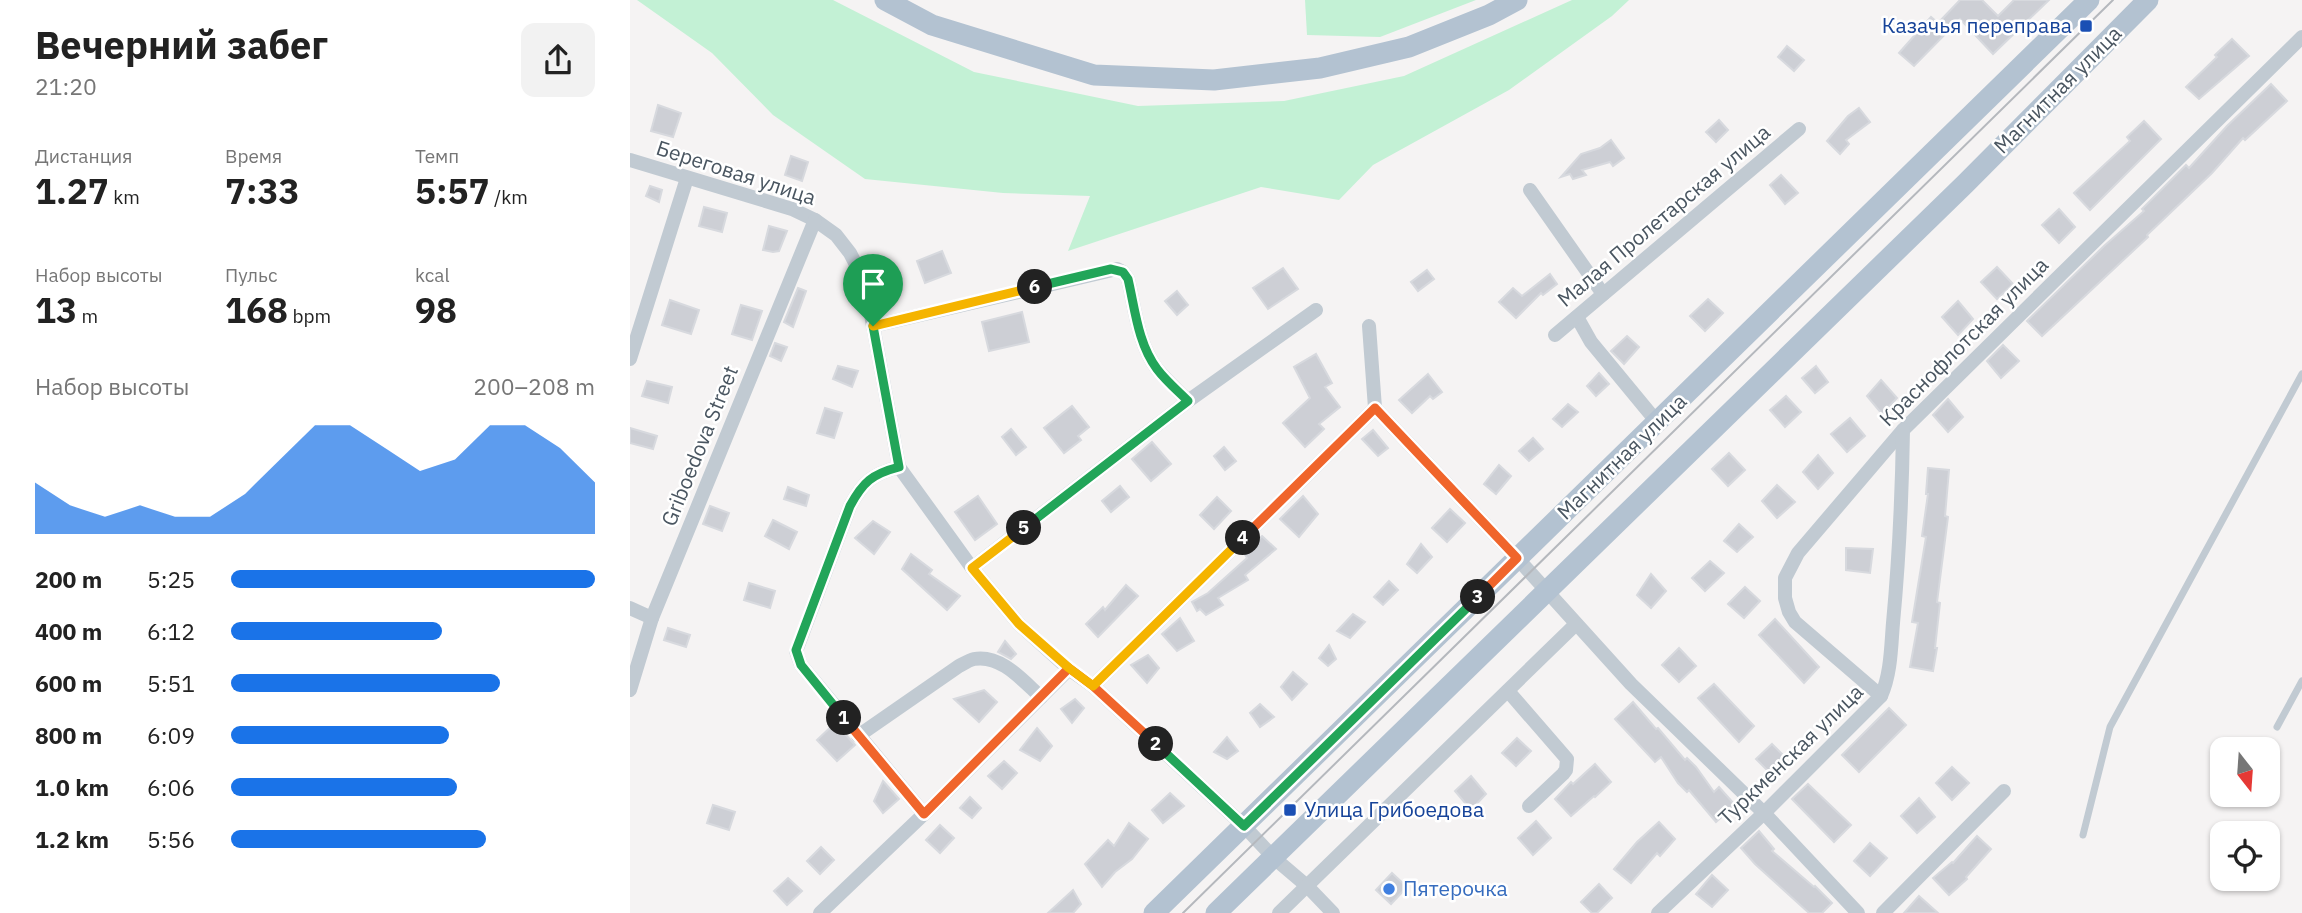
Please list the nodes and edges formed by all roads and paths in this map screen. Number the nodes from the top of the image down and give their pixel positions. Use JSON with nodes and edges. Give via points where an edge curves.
{"nodes":[{"id":1,"x":885,"y":0,"type":"edge"},
{"id":2,"x":1517,"y":0,"type":"edge"},
{"id":3,"x":2089,"y":0,"type":"edge"},
{"id":4,"x":2148,"y":0,"type":"edge"},
{"id":5,"x":2302,"y":37,"type":"edge"},
{"id":6,"x":1799,"y":129,"type":"dead end"},
{"id":7,"x":630,"y":160,"type":"edge"},
{"id":8,"x":687,"y":178,"type":"junction"},
{"id":9,"x":1530,"y":190,"type":"dead end"},
{"id":10,"x":815,"y":220,"type":"junction"},
{"id":11,"x":1603,"y":294,"type":"junction"},
{"id":12,"x":1316,"y":310,"type":"dead end"},
{"id":13,"x":1577,"y":317,"type":"junction"},
{"id":14,"x":873,"y":326,"type":"junction"},
{"id":15,"x":1368,"y":326,"type":"dead end"},
{"id":16,"x":1555,"y":335,"type":"dead end"},
{"id":17,"x":630,"y":359,"type":"edge"},
{"id":18,"x":2302,"y":374,"type":"edge"},
{"id":19,"x":1188,"y":401,"type":"junction"},
{"id":20,"x":1375,"y":408,"type":"junction"},
{"id":21,"x":1657,"y":422,"type":"junction"},
{"id":22,"x":1903,"y":430,"type":"junction"},
{"id":23,"x":899,"y":467,"type":"junction"},
{"id":24,"x":1517,"y":558,"type":"junction"},
{"id":25,"x":972,"y":568,"type":"junction"},
{"id":26,"x":1546,"y":591,"type":"junction"},
{"id":27,"x":630,"y":608,"type":"edge"},
{"id":28,"x":652,"y":618,"type":"junction"},
{"id":29,"x":1576,"y":624,"type":"junction"},
{"id":30,"x":1069,"y":668,"type":"junction"},
{"id":31,"x":2302,"y":681,"type":"edge"},
{"id":32,"x":1093,"y":686,"type":"junction"},
{"id":33,"x":630,"y":690,"type":"edge"},
{"id":34,"x":1508,"y":691,"type":"junction"},
{"id":35,"x":1881,"y":696,"type":"junction"},
{"id":36,"x":1041,"y":697,"type":"junction"},
{"id":37,"x":2277,"y":727,"type":"dead end"},
{"id":38,"x":858,"y":736,"type":"junction"},
{"id":39,"x":2004,"y":791,"type":"dead end"},
{"id":40,"x":1529,"y":806,"type":"dead end"},
{"id":41,"x":1764,"y":813,"type":"junction"},
{"id":42,"x":924,"y":814,"type":"junction"},
{"id":43,"x":1244,"y":826,"type":"junction"},
{"id":44,"x":2083,"y":835,"type":"dead end"},
{"id":45,"x":1273,"y":857,"type":"junction"},
{"id":46,"x":1307,"y":886,"type":"junction"},
{"id":47,"x":820,"y":913,"type":"edge"},
{"id":48,"x":1154,"y":913,"type":"edge"},
{"id":49,"x":1216,"y":913,"type":"edge"},
{"id":50,"x":1279,"y":913,"type":"edge"},
{"id":51,"x":1334,"y":913,"type":"edge"},
{"id":52,"x":1658,"y":913,"type":"edge"},
{"id":53,"x":1858,"y":913,"type":"edge"},
{"id":54,"x":1883,"y":913,"type":"edge"}],
"edges":[{"from":1,"to":2,"type":"main road","via":[[932,25],[1094,75],[1214,80],[1320,68],[1409,47]]},
{"from":3,"to":21,"type":"main road","name":"Магнитная улица"},
{"from":4,"to":26,"type":"main road","name":"Магнитная улица"},
{"from":5,"to":22,"type":"street","name":"Краснофлотская улица"},
{"from":6,"to":11,"type":"street","name":"Малая Пролетарская улица"},
{"from":7,"to":8,"type":"street","name":"Береговая улица"},
{"from":8,"to":10,"type":"street","name":"Береговая улица"},
{"from":8,"to":17,"type":"street"},
{"from":9,"to":11,"type":"street"},
{"from":10,"to":14,"type":"street","name":"Береговая улица","via":[[836,235],[850,254],[865,282]]},
{"from":10,"to":28,"type":"street","name":"Griboedova Street"},
{"from":11,"to":13,"type":"street","name":"Малая Пролетарская улица"},
{"from":12,"to":19,"type":"street"},
{"from":13,"to":16,"type":"street","name":"Малая Пролетарская улица"},
{"from":13,"to":21,"type":"street","via":[[1591,342]]},
{"from":14,"to":19,"type":"street","via":[[1117,269],[1128,279],[1149,356]]},
{"from":14,"to":23,"type":"street","name":"Береговая улица"},
{"from":15,"to":20,"type":"street"},
{"from":18,"to":44,"type":"lane","via":[[2110,727]]},
{"from":19,"to":25,"type":"street"},
{"from":20,"to":24,"type":"street"},
{"from":20,"to":32,"type":"street"},
{"from":21,"to":24,"type":"main road","name":"Магнитная улица"},
{"from":22,"to":35,"type":"street","name":"Туркменская улица","via":[[1895,597],[1887,684]]},
{"from":22,"to":35,"type":"street","name":"Краснофлотская улица","via":[[1798,553],[1785,578],[1785,598],[1795,622]]},
{"from":23,"to":25,"type":"street","name":"Береговая улица"},
{"from":23,"to":38,"type":"street","via":[[871,478],[858,491],[796,645],[801,665]]},
{"from":24,"to":26,"type":"street"},
{"from":24,"to":43,"type":"main road","name":"Магнитная улица"},
{"from":25,"to":30,"type":"street","name":"Береговая улица","via":[[1019,624]]},
{"from":26,"to":29,"type":"street"},
{"from":26,"to":45,"type":"main road","name":"Магнитная улица"},
{"from":27,"to":28,"type":"street"},
{"from":28,"to":33,"type":"street","name":"Griboedova Street"},
{"from":29,"to":34,"type":"street"},
{"from":29,"to":41,"type":"street"},
{"from":30,"to":32,"type":"street","name":"Береговая улица"},
{"from":30,"to":36,"type":"street"},
{"from":31,"to":37,"type":"lane"},
{"from":32,"to":43,"type":"street","name":"Береговая улица"},
{"from":34,"to":40,"type":"street","via":[[1567,760],[1563,774]]},
{"from":34,"to":46,"type":"street"},
{"from":35,"to":41,"type":"street","name":"Туркменская улица"},
{"from":36,"to":38,"type":"street","via":[[1007,667],[974,659]]},
{"from":36,"to":42,"type":"street"},
{"from":38,"to":42,"type":"street"},
{"from":39,"to":54,"type":"street"},
{"from":41,"to":52,"type":"street","name":"Туркменская улица"},
{"from":41,"to":53,"type":"street"},
{"from":42,"to":47,"type":"street"},
{"from":43,"to":45,"type":"street","name":"Береговая улица"},
{"from":43,"to":48,"type":"main road","name":"Магнитная улица"},
{"from":45,"to":46,"type":"street","name":"Береговая улица"},
{"from":45,"to":49,"type":"main road","name":"Магнитная улица"},
{"from":46,"to":50,"type":"street"},
{"from":46,"to":51,"type":"street","name":"Береговая улица"}]}
